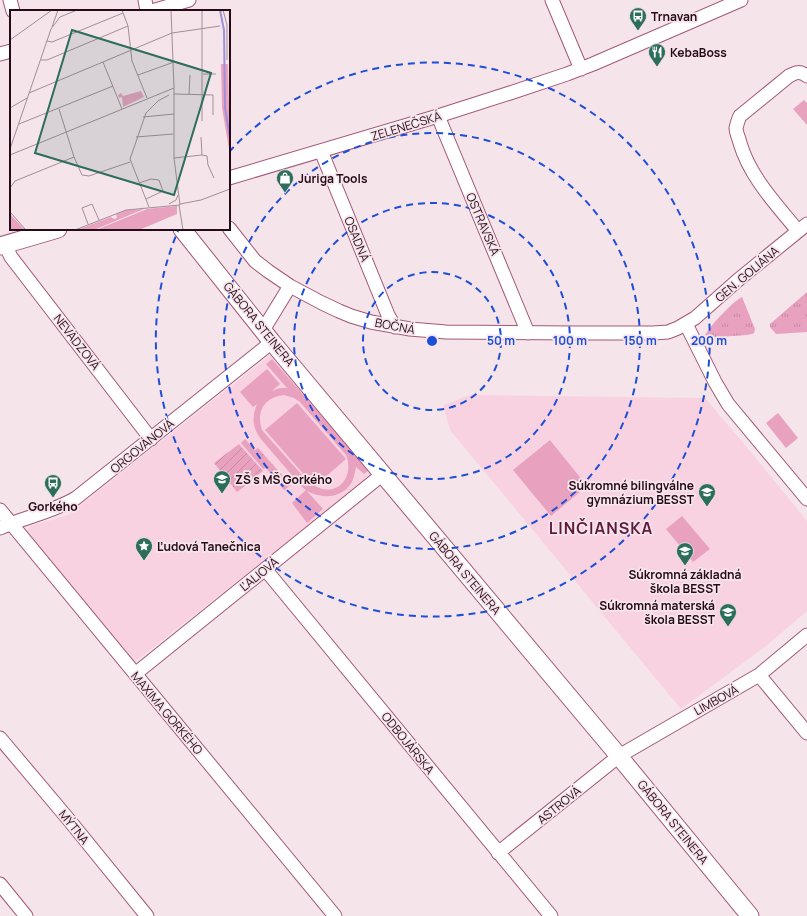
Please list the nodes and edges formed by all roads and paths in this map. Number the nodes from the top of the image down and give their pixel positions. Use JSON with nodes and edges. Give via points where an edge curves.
{"nodes":[{"id":1,"x":10,"y":0,"type":"edge"},
{"id":2,"x":145,"y":0,"type":"edge"},
{"id":3,"x":189,"y":0,"type":"edge"},
{"id":4,"x":552,"y":0,"type":"edge"},
{"id":5,"x":741,"y":0,"type":"edge"},
{"id":6,"x":13,"y":10,"type":"edge"},
{"id":7,"x":147,"y":10,"type":"edge"},
{"id":8,"x":155,"y":10,"type":"edge"},
{"id":9,"x":10,"y":51,"type":"edge"},
{"id":10,"x":0,"y":54,"type":"edge"},
{"id":11,"x":581,"y":69,"type":"junction"},
{"id":12,"x":807,"y":76,"type":"edge"},
{"id":13,"x":438,"y":116,"type":"junction"},
{"id":14,"x":321,"y":151,"type":"junction"},
{"id":15,"x":230,"y":178,"type":"edge"},
{"id":16,"x":802,"y":227,"type":"edge"},
{"id":17,"x":230,"y":229,"type":"edge"},
{"id":18,"x":55,"y":230,"type":"edge"},
{"id":19,"x":183,"y":230,"type":"edge"},
{"id":20,"x":3,"y":245,"type":"edge"},
{"id":21,"x":290,"y":286,"type":"junction"},
{"id":22,"x":686,"y":324,"type":"junction"},
{"id":23,"x":395,"y":327,"type":"junction"},
{"id":24,"x":528,"y":333,"type":"junction"},
{"id":25,"x":268,"y":336,"type":"junction"},
{"id":26,"x":151,"y":439,"type":"junction"},
{"id":27,"x":383,"y":474,"type":"junction"},
{"id":28,"x":807,"y":499,"type":"edge"},
{"id":29,"x":0,"y":510,"type":"edge"},
{"id":30,"x":5,"y":526,"type":"edge"},
{"id":31,"x":265,"y":569,"type":"junction"},
{"id":32,"x":807,"y":635,"type":"edge"},
{"id":33,"x":135,"y":674,"type":"junction"},
{"id":34,"x":759,"y":675,"type":"junction"},
{"id":35,"x":807,"y":734,"type":"edge"},
{"id":36,"x":0,"y":738,"type":"edge"},
{"id":37,"x":619,"y":756,"type":"junction"},
{"id":38,"x":498,"y":853,"type":"junction"},
{"id":39,"x":0,"y":884,"type":"edge"},
{"id":40,"x":26,"y":916,"type":"edge"},
{"id":41,"x":147,"y":916,"type":"edge"},
{"id":42,"x":335,"y":916,"type":"edge"},
{"id":43,"x":550,"y":916,"type":"edge"},
{"id":44,"x":750,"y":916,"type":"edge"}],
"edges":[{"from":1,"to":6,"type":"street"},
{"from":2,"to":7,"type":"street"},
{"from":3,"to":8,"type":"street"},
{"from":4,"to":11,"type":"street"},
{"from":5,"to":11,"type":"street","name":"ZELENEČSKÁ"},
{"from":9,"to":10,"type":"street"},
{"from":11,"to":13,"type":"street","name":"ZELENEČSKÁ"},
{"from":12,"to":16,"type":"street","via":[[800,72],[789,76],[740,116],[736,129],[751,170],[761,185]]},
{"from":13,"to":14,"type":"street","name":"ZELENEČSKÁ"},
{"from":13,"to":24,"type":"street","name":"OSTRAVSKÁ"},
{"from":14,"to":15,"type":"street","name":"ZELENEČSKÁ"},
{"from":14,"to":23,"type":"street","name":"OSADNÁ"},
{"from":16,"to":22,"type":"street","name":"GEN. GOLIÁNA"},
{"from":17,"to":21,"type":"street","name":"BOČNÁ","via":[[255,261]]},
{"from":18,"to":20,"type":"main road"},
{"from":19,"to":25,"type":"main road","name":"GÁBORA STEINERA"},
{"from":20,"to":26,"type":"street","name":"NEVÄDZOVÁ"},
{"from":21,"to":23,"type":"street","name":"BOČNÁ","via":[[344,313]]},
{"from":21,"to":25,"type":"street","name":"ORGOVÁNOVÁ"},
{"from":22,"to":24,"type":"street","name":"BOČNÁ","via":[[668,332]]},
{"from":22,"to":28,"type":"street","via":[[728,404]]},
{"from":23,"to":24,"type":"street","name":"BOČNÁ","via":[[446,332]]},
{"from":25,"to":26,"type":"street","name":"ORGOVÁNOVÁ"},
{"from":25,"to":27,"type":"main road","name":"GÁBORA STEINERA"},
{"from":26,"to":30,"type":"street","name":"ORGOVÁNOVÁ","via":[[76,498],[64,505]]},
{"from":27,"to":31,"type":"street","name":"ĽALIOVÁ"},
{"from":27,"to":37,"type":"main road","name":"GÁBORA STEINERA"},
{"from":29,"to":30,"type":"street","name":"MAXIMA GORKÉHO"},
{"from":30,"to":33,"type":"street","name":"MAXIMA GORKÉHO"},
{"from":31,"to":33,"type":"street","name":"ĽALIOVÁ"},
{"from":31,"to":38,"type":"street","name":"ODBOJÁRSKA"},
{"from":32,"to":34,"type":"street","name":"LIMBOVÁ"},
{"from":33,"to":42,"type":"street","name":"MAXIMA GORKÉHO"},
{"from":34,"to":35,"type":"street"},
{"from":34,"to":37,"type":"street","name":"LIMBOVÁ"},
{"from":36,"to":41,"type":"street","name":"MÝTNA"},
{"from":37,"to":38,"type":"street","name":"ASTROVÁ"},
{"from":37,"to":44,"type":"main road","name":"GÁBORA STEINERA"},
{"from":38,"to":43,"type":"street","name":"ODBOJÁRSKA"},
{"from":39,"to":40,"type":"street"}]}
